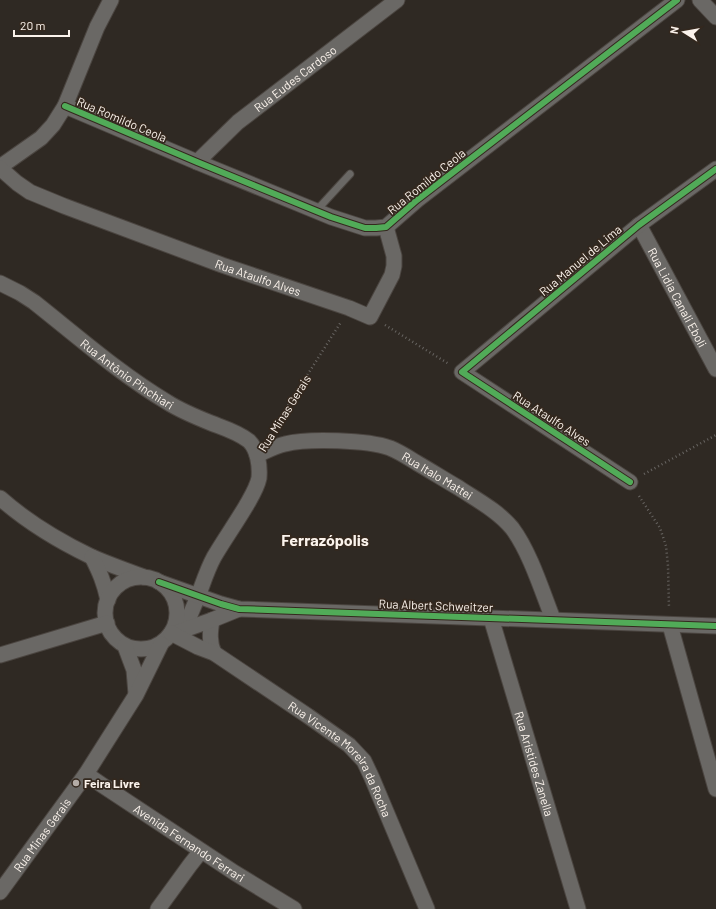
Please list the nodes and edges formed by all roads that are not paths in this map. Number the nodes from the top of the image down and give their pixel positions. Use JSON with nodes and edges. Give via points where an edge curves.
{"nodes":[{"id":1,"x":112,"y":0,"type":"edge"},
{"id":2,"x":397,"y":0,"type":"edge"},
{"id":3,"x":677,"y":0,"type":"edge"},
{"id":4,"x":700,"y":0,"type":"edge"},
{"id":5,"x":716,"y":17,"type":"edge"},
{"id":6,"x":65,"y":106,"type":"junction"},
{"id":7,"x":197,"y":162,"type":"junction"},
{"id":8,"x":0,"y":167,"type":"edge"},
{"id":9,"x":716,"y":169,"type":"edge"},
{"id":10,"x":350,"y":174,"type":"dead end"},
{"id":11,"x":316,"y":211,"type":"junction"},
{"id":12,"x":639,"y":225,"type":"junction"},
{"id":13,"x":386,"y":227,"type":"junction"},
{"id":14,"x":0,"y":283,"type":"edge"},
{"id":15,"x":716,"y":369,"type":"edge"},
{"id":16,"x":462,"y":372,"type":"joint"},
{"id":17,"x":257,"y":455,"type":"junction"},
{"id":18,"x":630,"y":482,"type":"dead end"},
{"id":19,"x":0,"y":498,"type":"edge"},
{"id":20,"x":92,"y":557,"type":"junction"},
{"id":21,"x":152,"y":580,"type":"junction"},
{"id":22,"x":198,"y":596,"type":"junction"},
{"id":23,"x":108,"y":600,"type":"junction"},
{"id":24,"x":239,"y":609,"type":"junction"},
{"id":25,"x":491,"y":618,"type":"junction"},
{"id":26,"x":212,"y":620,"type":"junction"},
{"id":27,"x":553,"y":620,"type":"junction"},
{"id":28,"x":107,"y":623,"type":"junction"},
{"id":29,"x":670,"y":624,"type":"junction"},
{"id":30,"x":716,"y":626,"type":"edge"},
{"id":31,"x":172,"y":636,"type":"junction"},
{"id":32,"x":125,"y":646,"type":"junction"},
{"id":33,"x":214,"y":653,"type":"junction"},
{"id":34,"x":0,"y":655,"type":"edge"},
{"id":35,"x":136,"y":695,"type":"junction"},
{"id":36,"x":86,"y":774,"type":"junction"},
{"id":37,"x":716,"y":789,"type":"edge"},
{"id":38,"x":201,"y":851,"type":"junction"},
{"id":39,"x":0,"y":892,"type":"edge"},
{"id":40,"x":425,"y":906,"type":"edge"},
{"id":41,"x":158,"y":909,"type":"edge"},
{"id":42,"x":294,"y":909,"type":"edge"},
{"id":43,"x":578,"y":909,"type":"edge"}],
"edges":[{"from":1,"to":6,"type":"street","via":[[97,27]]},
{"from":2,"to":7,"type":"street","name":"Rua Eudes Cardoso","via":[[238,122]]},
{"from":3,"to":13,"type":"street","name":"Rua Romildo Ceola","via":[[417,200]]},
{"from":4,"to":5,"type":"street"},
{"from":6,"to":7,"type":"street","name":"Rua Romildo Ceola"},
{"from":6,"to":8,"type":"street","via":[[41,138]]},
{"from":7,"to":11,"type":"street","name":"Rua Romildo Ceola"},
{"from":8,"to":13,"type":"street","name":"Rua Ataulfo Alves","via":[[30,192],[64,206],[370,317],[392,275],[394,266],[394,256]]},
{"from":9,"to":12,"type":"street","name":"Rua Manuel de Lima"},
{"from":10,"to":11,"type":"lane"},
{"from":11,"to":13,"type":"street","name":"Rua Romildo Ceola","via":[[365,228]]},
{"from":12,"to":15,"type":"street","name":"Rua Lidia Canali Eboli"},
{"from":12,"to":16,"type":"street","name":"Rua Manuel de Lima"},
{"from":14,"to":17,"type":"street","name":"Rua Antônio Pinchiari","via":[[34,302],[167,403],[242,436],[254,447]]},
{"from":16,"to":18,"type":"street","name":"Rua Ataulfo Alves"},
{"from":17,"to":22,"type":"street","name":"Rua Minas Gerais","via":[[258,483],[214,558]]},
{"from":17,"to":27,"type":"street","name":"Rua Italo Mattei","via":[[284,444],[328,441],[380,445],[404,456],[506,521],[521,543]]},
{"from":19,"to":20,"type":"street","name":"Rua Albert Schweitzer","via":[[44,530]]},
{"from":20,"to":21,"type":"street","name":"Rua Albert Schweitzer"},
{"from":20,"to":23,"type":"street","via":[[102,576]]},
{"from":21,"to":22,"type":"street","name":"Rua Albert Schweitzer"},
{"from":21,"to":23,"type":"street","via":[[139,577],[129,579],[120,584]]},
{"from":21,"to":31,"type":"street","via":[[166,587],[175,601],[177,618]]},
{"from":22,"to":24,"type":"street","name":"Rua Albert Schweitzer"},
{"from":22,"to":31,"type":"street","name":"Rua Minas Gerais"},
{"from":23,"to":28,"type":"street","via":[[105,616]]},
{"from":24,"to":25,"type":"street","name":"Rua Albert Schweitzer"},
{"from":24,"to":26,"type":"street","name":"Rua Albert Schweitzer"},
{"from":25,"to":27,"type":"street","name":"Rua Albert Schweitzer"},
{"from":25,"to":43,"type":"street","name":"Rua Aristides Zanella"},
{"from":26,"to":31,"type":"street","name":"Rua Albert Schweitzer"},
{"from":26,"to":33,"type":"street","via":[[210,635]]},
{"from":27,"to":29,"type":"street","name":"Rua Albert Schweitzer"},
{"from":28,"to":32,"type":"street","via":[[113,636]]},
{"from":28,"to":34,"type":"street"},
{"from":29,"to":30,"type":"street","name":"Rua Albert Schweitzer"},
{"from":29,"to":37,"type":"street"},
{"from":31,"to":32,"type":"street","via":[[147,649],[139,650]]},
{"from":31,"to":33,"type":"street","name":"Rua Vicente Moreira da Rocha"},
{"from":31,"to":35,"type":"street","name":"Rua Minas Gerais"},
{"from":32,"to":35,"type":"street","via":[[134,670]]},
{"from":33,"to":40,"type":"street","name":"Rua Vicente Moreira da Rocha","via":[[349,745],[364,761]]},
{"from":35,"to":36,"type":"street","name":"Rua Minas Gerais"},
{"from":36,"to":38,"type":"street","name":"Avenida Fernando Ferrari"},
{"from":36,"to":39,"type":"street","name":"Rua Minas Gerais"},
{"from":38,"to":41,"type":"street"},
{"from":38,"to":42,"type":"street","name":"Avenida Fernando Ferrari"}]}
